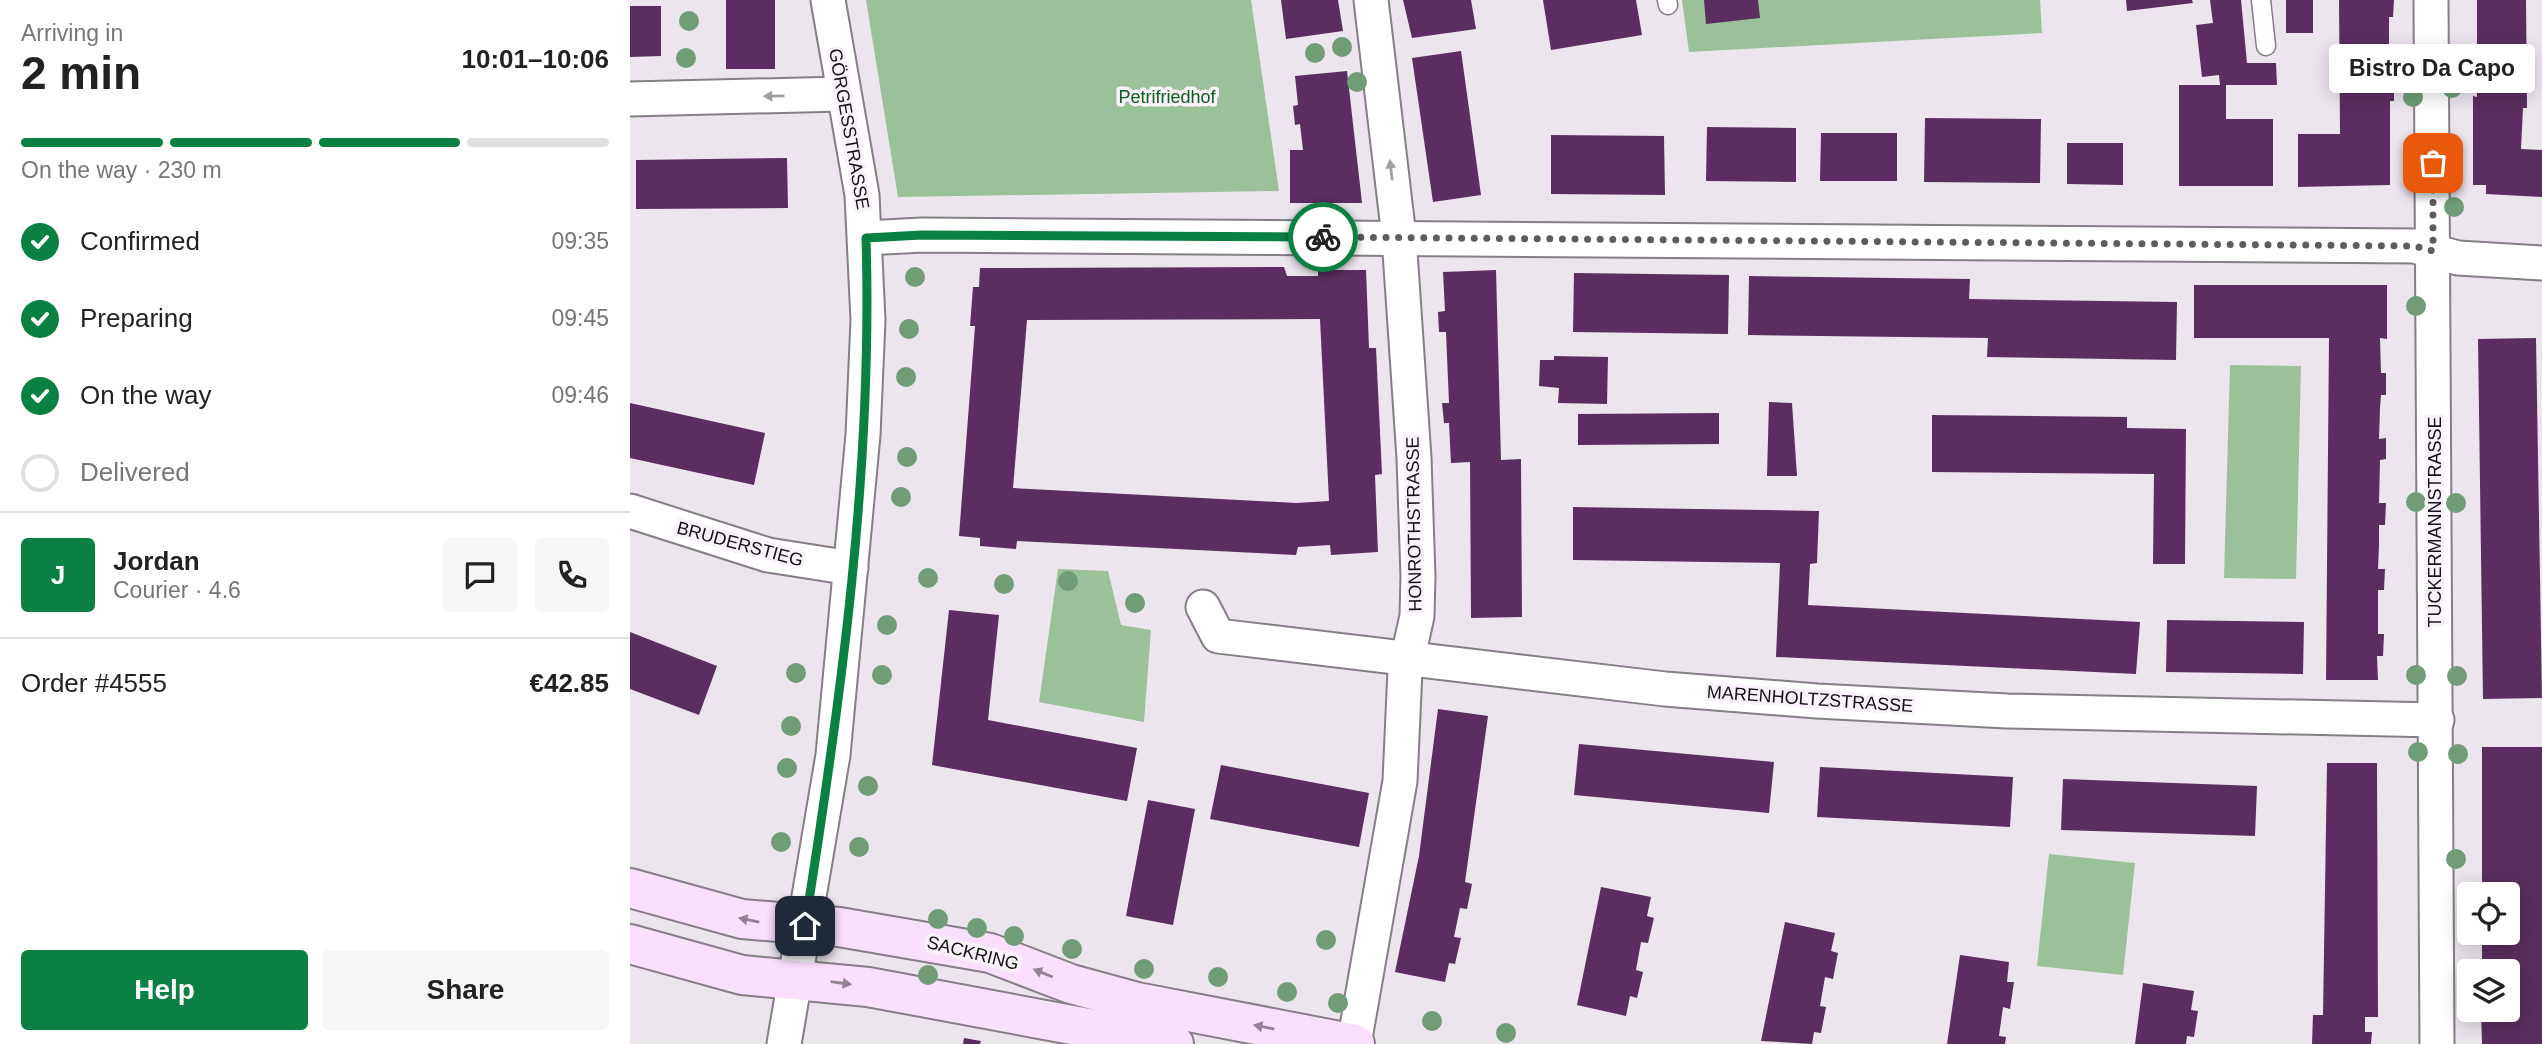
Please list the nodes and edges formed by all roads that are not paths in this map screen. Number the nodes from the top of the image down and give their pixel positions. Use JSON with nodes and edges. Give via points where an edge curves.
{"nodes":[{"id":1,"x":828,"y":0,"type":"edge"},
{"id":2,"x":1371,"y":0,"type":"edge"},
{"id":3,"x":2261,"y":0,"type":"edge"},
{"id":4,"x":2431,"y":0,"type":"edge"},
{"id":5,"x":2266,"y":46,"type":"dead end"},
{"id":6,"x":842,"y":94,"type":"junction"},
{"id":7,"x":630,"y":99,"type":"edge"},
{"id":8,"x":1399,"y":237,"type":"junction"},
{"id":9,"x":866,"y":238,"type":"junction"},
{"id":10,"x":2433,"y":251,"type":"junction"},
{"id":11,"x":2542,"y":263,"type":"edge"},
{"id":12,"x":630,"y":512,"type":"edge"},
{"id":13,"x":851,"y":568,"type":"junction"},
{"id":14,"x":1203,"y":607,"type":"dead end"},
{"id":15,"x":1406,"y":661,"type":"junction"},
{"id":16,"x":2437,"y":720,"type":"junction"},
{"id":17,"x":630,"y":888,"type":"edge"},
{"id":18,"x":805,"y":926,"type":"junction"},
{"id":19,"x":630,"y":944,"type":"edge"},
{"id":20,"x":796,"y":978,"type":"junction"},
{"id":21,"x":784,"y":1044,"type":"edge"},
{"id":22,"x":1174,"y":1044,"type":"edge"},
{"id":23,"x":1354,"y":1044,"type":"edge"},
{"id":24,"x":2437,"y":1044,"type":"edge"}],
"edges":[{"from":1,"to":6,"type":"street","name":"GÖRGESSTRASSE"},
{"from":8,"to":2,"type":"street","name":"HONROTHSTRASSE","one_way":true},
{"from":3,"to":5,"type":"lane"},
{"from":4,"to":10,"type":"street","name":"TUCKERMANNSTRASSE"},
{"from":6,"to":7,"type":"street","one_way":true},
{"from":6,"to":9,"type":"street","name":"GÖRGESSTRASSE"},
{"from":8,"to":9,"type":"street"},
{"from":8,"to":10,"type":"street","via":[[2414,246]]},
{"from":8,"to":15,"type":"street","name":"HONROTHSTRASSE","via":[[1418,576],[1417,615]]},
{"from":9,"to":13,"type":"street","name":"GÖRGESSTRASSE","via":[[869,320]]},
{"from":10,"to":11,"type":"street","via":[[2458,258]]},
{"from":10,"to":16,"type":"street","name":"TUCKERMANNSTRASSE"},
{"from":12,"to":13,"type":"street","name":"BRUDERSTIEG","via":[[768,555]]},
{"from":13,"to":18,"type":"street","name":"GÖRGESSTRASSE","via":[[833,755]]},
{"from":14,"to":15,"type":"street","name":"MARENHOLTZSTRASSE","via":[[1218,636]]},
{"from":15,"to":16,"type":"street","name":"MARENHOLTZSTRASSE","via":[[1831,702],[2047,712]]},
{"from":15,"to":23,"type":"street","name":"HONROTHSTRASSE","via":[[1398,792]]},
{"from":16,"to":24,"type":"street","name":"TUCKERMANNSTRASSE"},
{"from":18,"to":17,"type":"main road","name":"SACKRING","one_way":true,"via":[[742,919]]},
{"from":18,"to":20,"type":"street","name":"GÖRGESSTRASSE"},
{"from":23,"to":18,"type":"main road","name":"SACKRING","one_way":true,"via":[[1137,1002],[1071,984],[990,953],[879,933]]},
{"from":19,"to":20,"type":"main road","via":[[742,975]]},
{"from":20,"to":21,"type":"street","name":"GÖRGESSTRASSE"},
{"from":20,"to":22,"type":"main road","one_way":true,"via":[[868,987]]}]}
